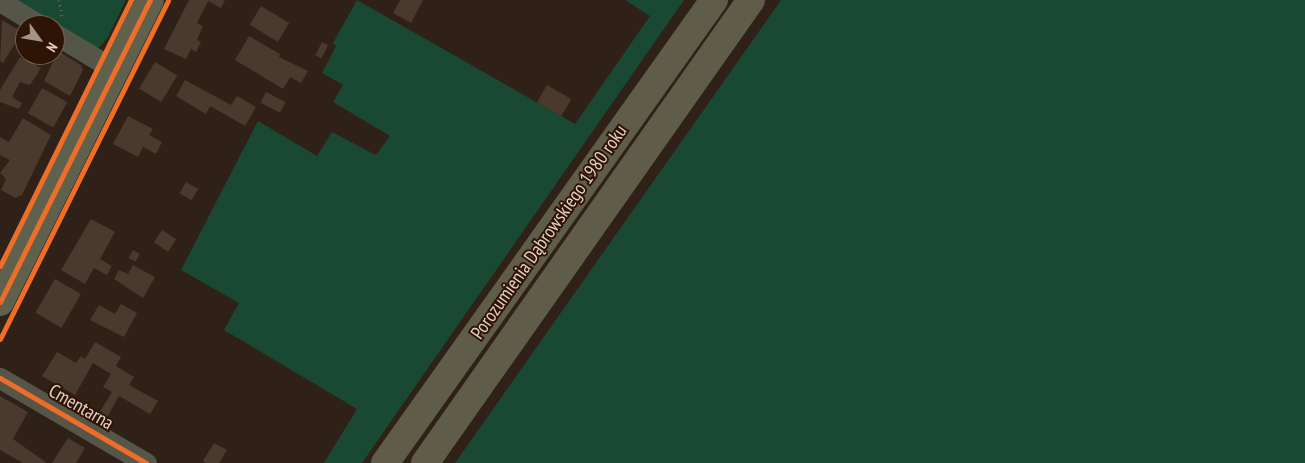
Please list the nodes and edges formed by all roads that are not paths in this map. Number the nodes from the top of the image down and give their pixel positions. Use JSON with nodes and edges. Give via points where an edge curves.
{"nodes":[{"id":1,"x":150,"y":0,"type":"edge"},
{"id":2,"x":714,"y":0,"type":"edge"},
{"id":3,"x":751,"y":0,"type":"edge"},
{"id":4,"x":0,"y":1,"type":"edge"},
{"id":5,"x":23,"y":15,"type":"edge"},
{"id":6,"x":65,"y":40,"type":"edge"},
{"id":7,"x":115,"y":70,"type":"junction"},
{"id":8,"x":4,"y":284,"type":"edge"},
{"id":9,"x":0,"y":378,"type":"edge"},
{"id":10,"x":146,"y":463,"type":"edge"},
{"id":11,"x":385,"y":463,"type":"edge"},
{"id":12,"x":425,"y":463,"type":"edge"}],
"edges":[{"from":1,"to":7,"type":"street"},
{"from":2,"to":11,"type":"main road","name":"Porozumienia Dąbrowskiego 1980 roku"},
{"from":3,"to":12,"type":"main road","name":"Porozumienia Dąbrowskiego 1980 roku"},
{"from":4,"to":5,"type":"street"},
{"from":6,"to":7,"type":"street"},
{"from":7,"to":8,"type":"street"},
{"from":9,"to":10,"type":"street","name":"Cmentarna"}]}
